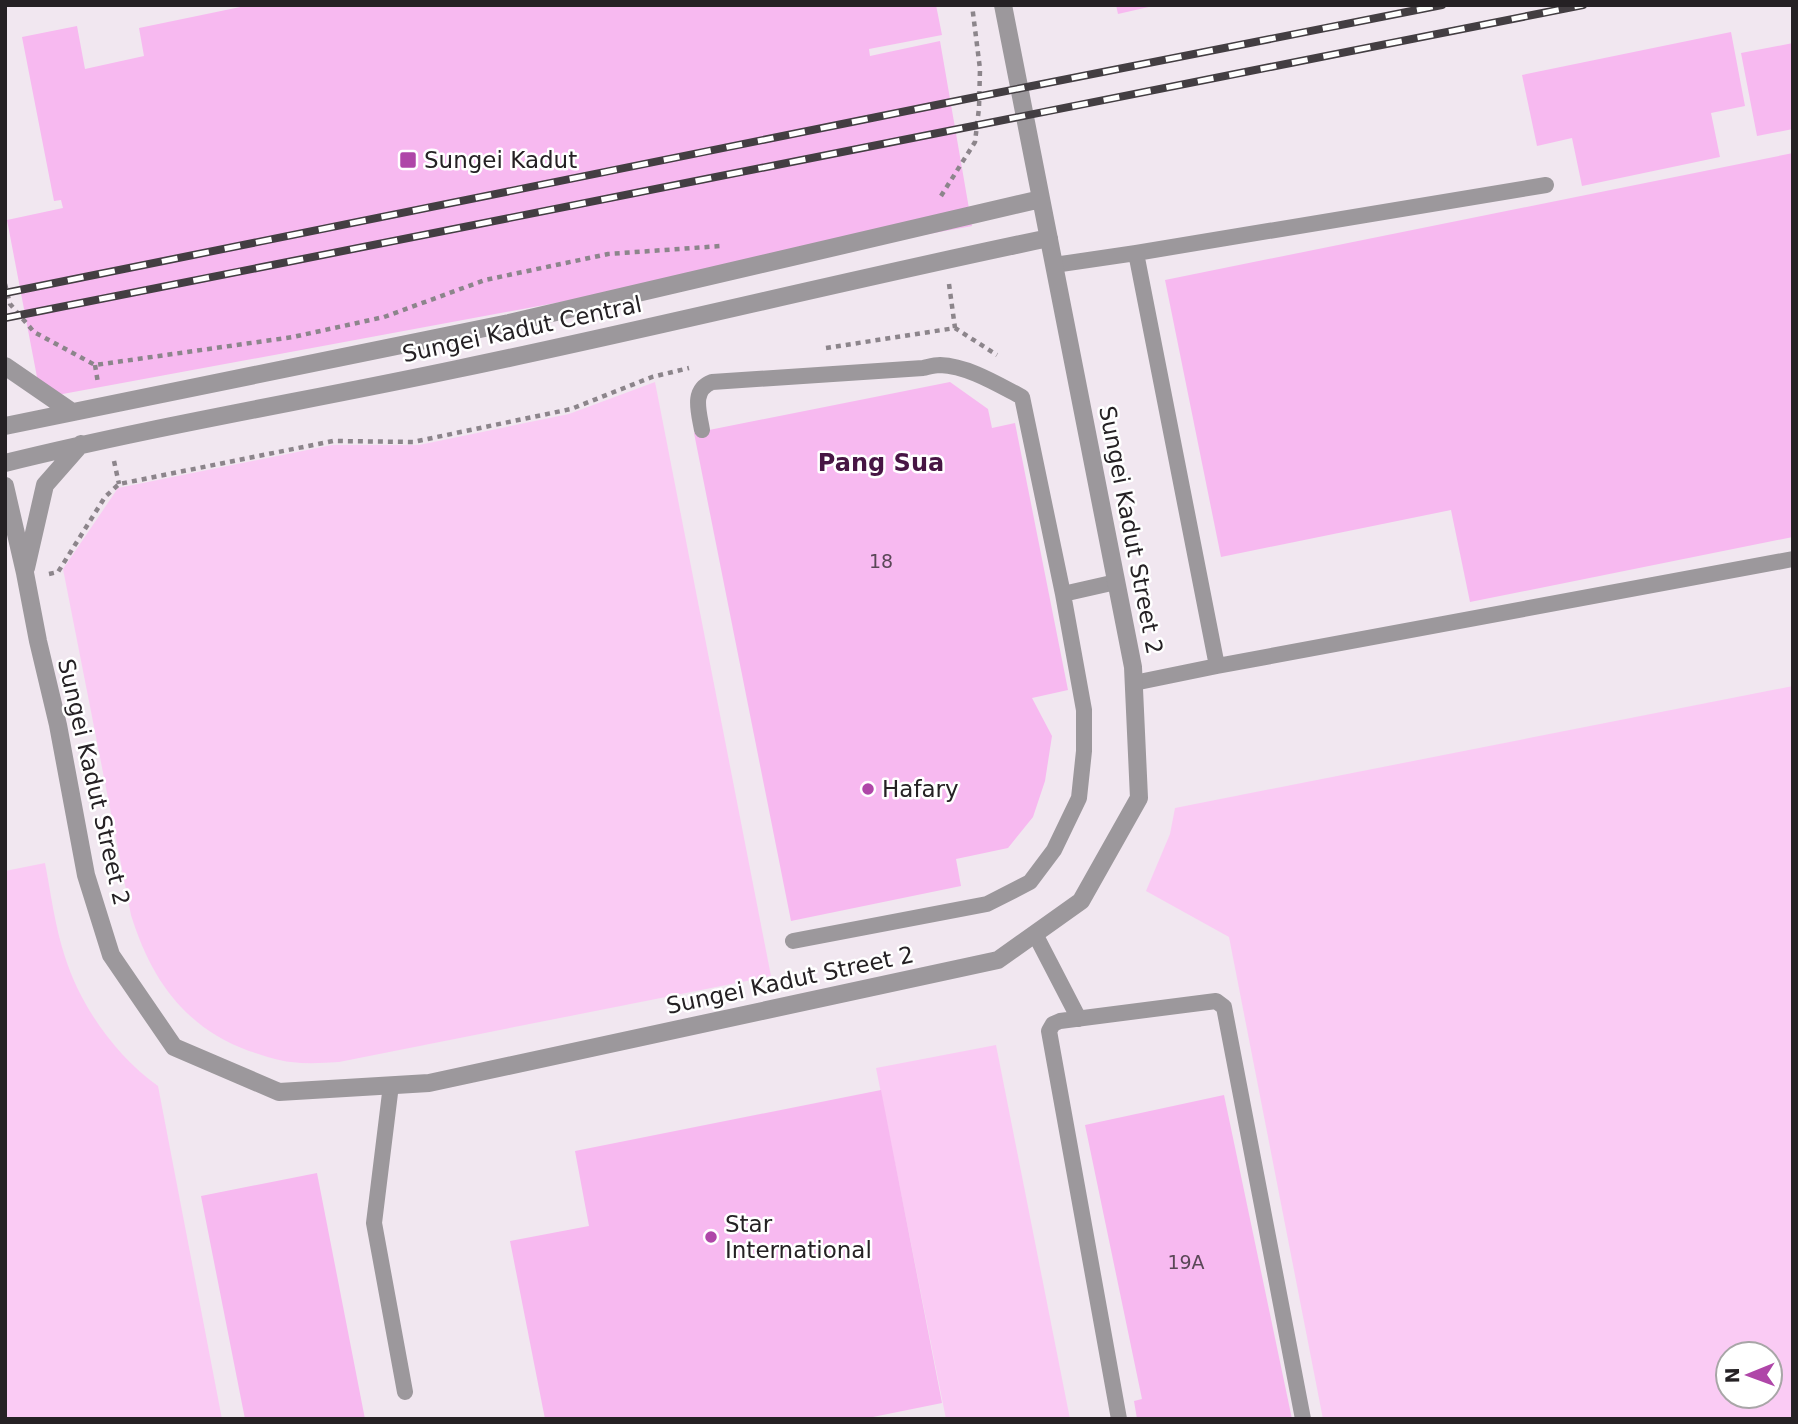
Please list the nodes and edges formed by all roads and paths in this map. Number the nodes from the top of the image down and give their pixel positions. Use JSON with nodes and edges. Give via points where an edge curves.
{"nodes":[{"id":1,"x":972,"y":5,"type":"edge"},
{"id":2,"x":1003,"y":5,"type":"edge"},
{"id":3,"x":1546,"y":185,"type":"dead end"},
{"id":4,"x":1041,"y":199,"type":"junction"},
{"id":5,"x":935,"y":202,"type":"dead end"},
{"id":6,"x":1049,"y":238,"type":"junction"},
{"id":7,"x":731,"y":245,"type":"dead end"},
{"id":8,"x":1136,"y":253,"type":"junction"},
{"id":9,"x":946,"y":259,"type":"junction"},
{"id":10,"x":1054,"y":265,"type":"junction"},
{"id":11,"x":5,"y":284,"type":"edge"},
{"id":12,"x":955,"y":328,"type":"junction"},
{"id":13,"x":814,"y":350,"type":"dead end"},
{"id":14,"x":999,"y":356,"type":"dead end"},
{"id":15,"x":5,"y":366,"type":"edge"},
{"id":16,"x":694,"y":367,"type":"dead end"},
{"id":17,"x":72,"y":412,"type":"junction"},
{"id":18,"x":5,"y":426,"type":"edge"},
{"id":19,"x":702,"y":430,"type":"dead end"},
{"id":20,"x":81,"y":444,"type":"junction"},
{"id":21,"x":5,"y":463,"type":"edge"},
{"id":22,"x":5,"y":486,"type":"edge"},
{"id":23,"x":5,"y":550,"type":"edge"},
{"id":24,"x":1793,"y":559,"type":"edge"},
{"id":25,"x":26,"y":577,"type":"junction"},
{"id":26,"x":1116,"y":582,"type":"junction"},
{"id":27,"x":1063,"y":594,"type":"junction"},
{"id":28,"x":1217,"y":666,"type":"junction"},
{"id":29,"x":1134,"y":683,"type":"junction"},
{"id":30,"x":1035,"y":934,"type":"junction"},
{"id":31,"x":793,"y":941,"type":"dead end"},
{"id":32,"x":1079,"y":1019,"type":"junction"},
{"id":33,"x":391,"y":1085,"type":"junction"},
{"id":34,"x":405,"y":1391,"type":"dead end"},
{"id":35,"x":1119,"y":1419,"type":"edge"},
{"id":36,"x":1303,"y":1419,"type":"edge"}],
"edges":[{"from":1,"to":5,"type":"path","via":[[980,69],[975,142]]},
{"from":2,"to":4,"type":"street","name":"Sungei Kadut Street 2"},
{"from":3,"to":8,"type":"lane"},
{"from":4,"to":6,"type":"street","name":"Sungei Kadut Street 2"},
{"from":4,"to":17,"type":"street","name":"Sungei Kadut Central","via":[[509,323]]},
{"from":6,"to":9,"type":"street","name":"Sungei Kadut Central"},
{"from":6,"to":10,"type":"street","name":"Sungei Kadut Street 2"},
{"from":7,"to":11,"type":"path","via":[[607,254],[485,280],[384,317],[293,337],[95,365],[34,331],[10,304]]},
{"from":8,"to":10,"type":"lane"},
{"from":8,"to":28,"type":"lane"},
{"from":9,"to":12,"type":"path"},
{"from":9,"to":20,"type":"street","name":"Sungei Kadut Central","via":[[458,369]]},
{"from":10,"to":26,"type":"street","name":"Sungei Kadut Street 2"},
{"from":12,"to":13,"type":"path"},
{"from":12,"to":14,"type":"path"},
{"from":15,"to":17,"type":"street"},
{"from":16,"to":25,"type":"path","via":[[652,377],[571,409],[413,442],[333,441],[119,484],[58,572]]},
{"from":17,"to":18,"type":"street","name":"Sungei Kadut Central"},
{"from":19,"to":27,"type":"lane","via":[[698,399],[705,384],[712,382],[939,365],[964,369],[1021,397]]},
{"from":20,"to":21,"type":"street","name":"Sungei Kadut Central"},
{"from":20,"to":25,"type":"street","via":[[45,485]]},
{"from":22,"to":25,"type":"street","name":"Sungei Kadut Street 2"},
{"from":23,"to":25,"type":"street"},
{"from":24,"to":28,"type":"lane"},
{"from":25,"to":33,"type":"street","name":"Sungei Kadut Street 2","via":[[86,875],[111,955],[174,1047],[279,1092]]},
{"from":26,"to":27,"type":"lane"},
{"from":26,"to":29,"type":"street","name":"Sungei Kadut Street 2"},
{"from":27,"to":31,"type":"lane","via":[[1084,710],[1079,798],[1054,850],[1030,882],[987,904]]},
{"from":28,"to":29,"type":"lane"},
{"from":29,"to":30,"type":"street","name":"Sungei Kadut Street 2","via":[[1139,798],[1081,901]]},
{"from":30,"to":32,"type":"lane"},
{"from":30,"to":33,"type":"street","name":"Sungei Kadut Street 2","via":[[998,960],[429,1083]]},
{"from":32,"to":35,"type":"lane","via":[[1053,1024],[1049,1031]]},
{"from":32,"to":36,"type":"lane","via":[[1211,1001],[1224,1007]]},
{"from":33,"to":34,"type":"lane","via":[[374,1223]]}]}
